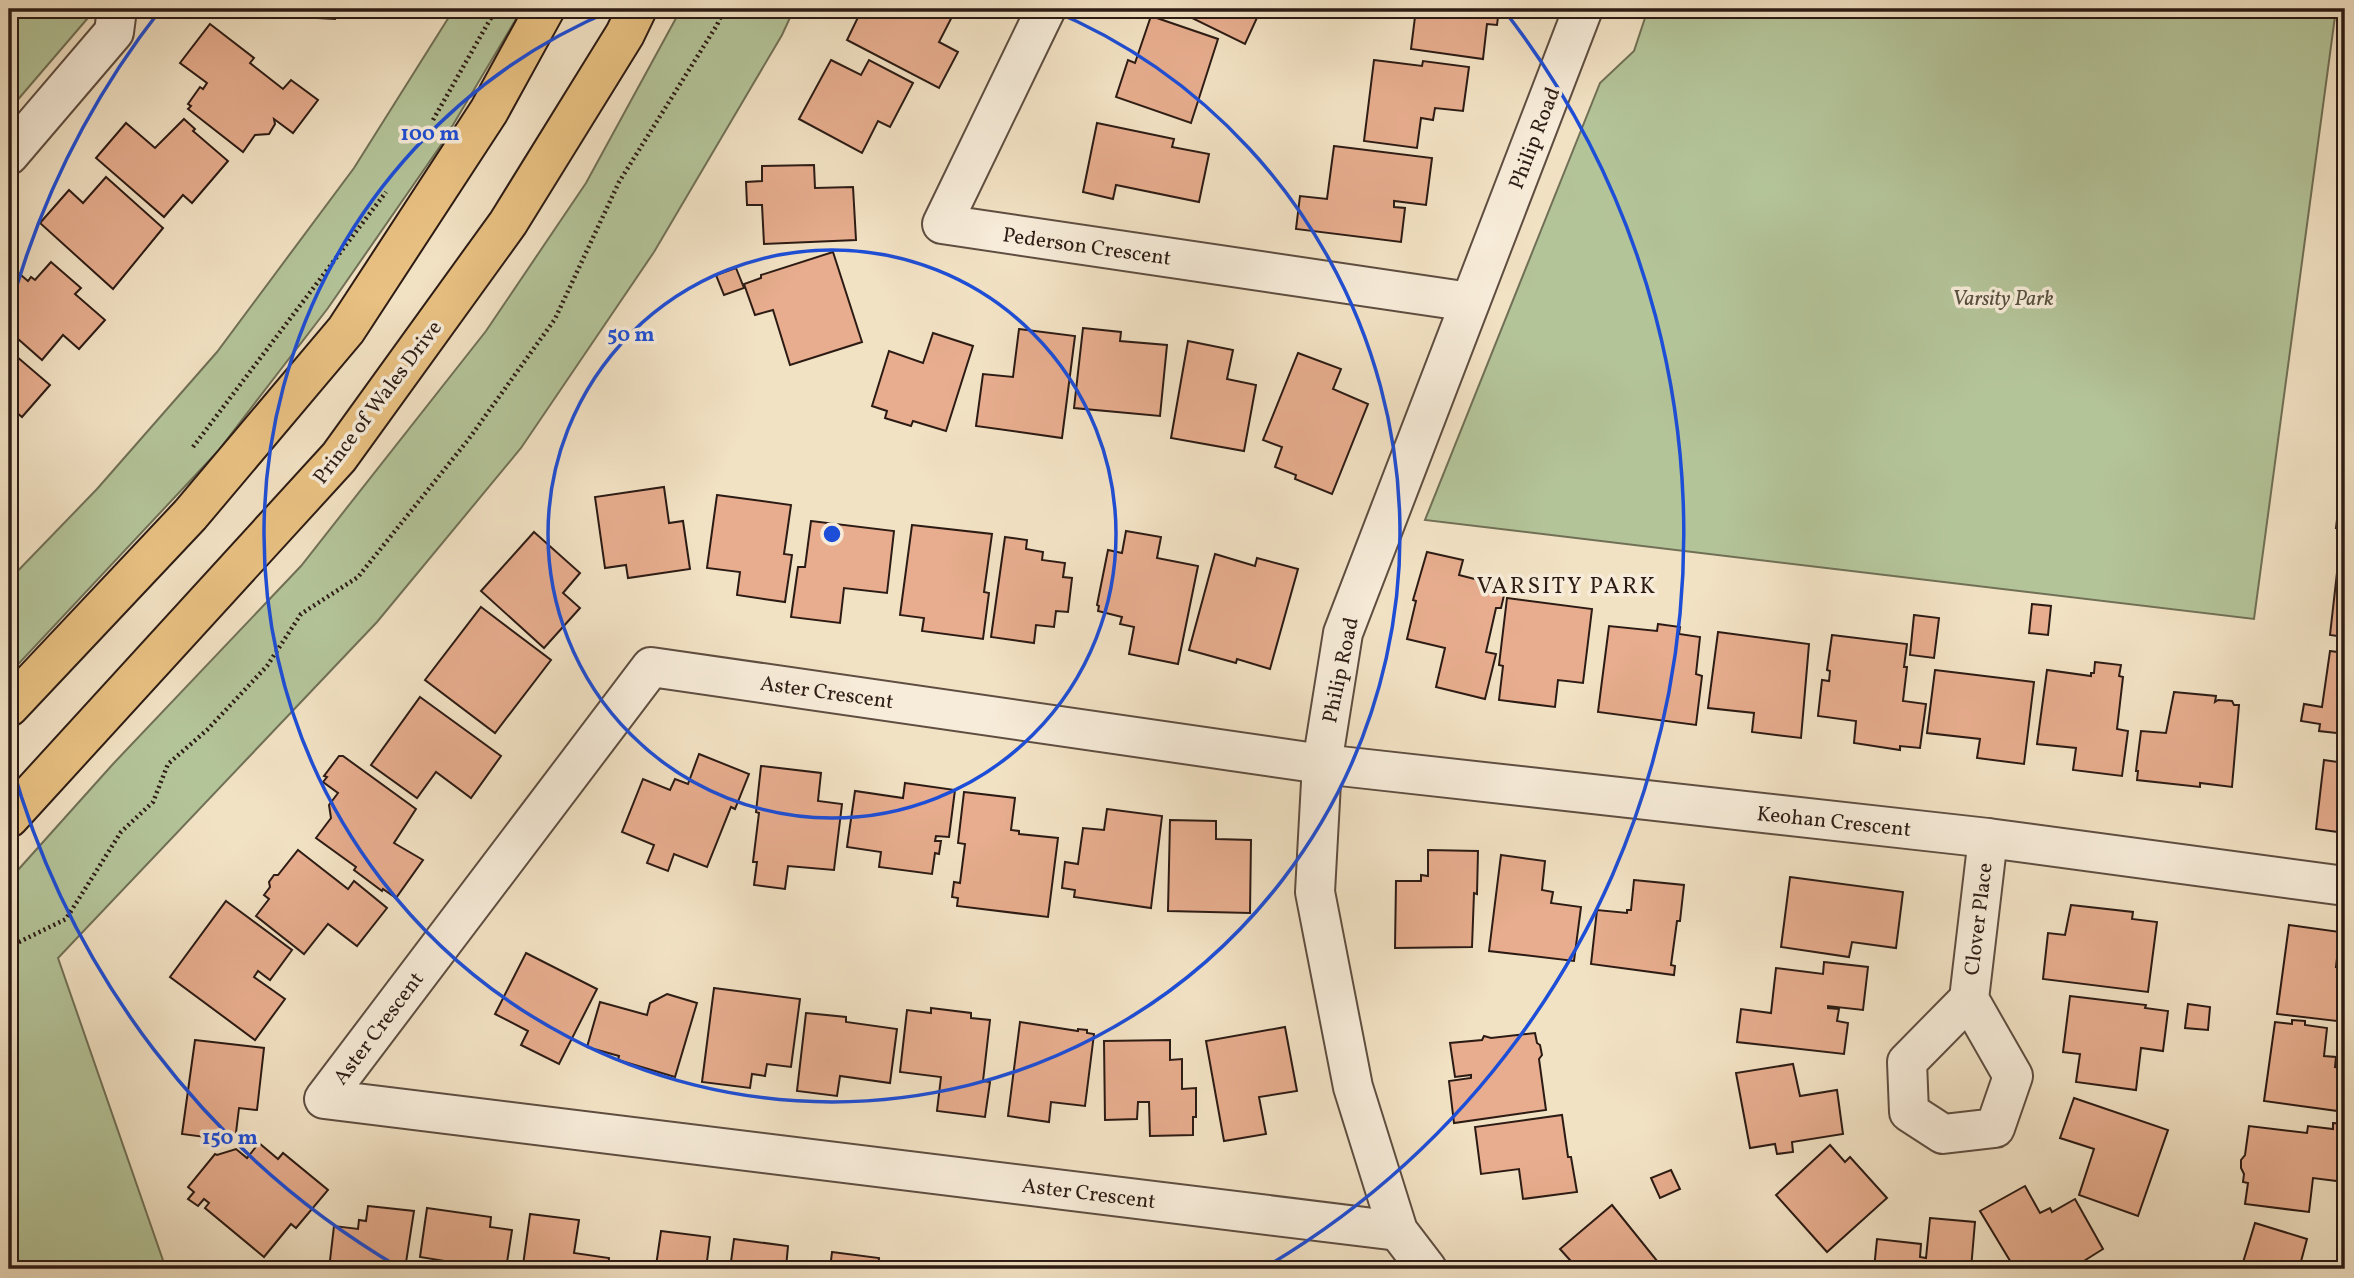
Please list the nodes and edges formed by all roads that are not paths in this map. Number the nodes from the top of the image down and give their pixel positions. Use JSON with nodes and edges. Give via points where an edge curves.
{"nodes":[{"id":1,"x":117,"y":9,"type":"edge"},
{"id":2,"x":545,"y":9,"type":"edge"},
{"id":3,"x":637,"y":9,"type":"edge"},
{"id":4,"x":1046,"y":9,"type":"edge"},
{"id":5,"x":1583,"y":9,"type":"edge"},
{"id":6,"x":9,"y":155,"type":"edge"},
{"id":7,"x":1470,"y":302,"type":"junction"},
{"id":8,"x":9,"y":707,"type":"edge"},
{"id":9,"x":1322,"y":764,"type":"junction"},
{"id":10,"x":9,"y":818,"type":"edge"},
{"id":11,"x":1988,"y":838,"type":"junction"},
{"id":12,"x":2345,"y":886,"type":"edge"},
{"id":13,"x":1969,"y":999,"type":"dead end"},
{"id":14,"x":1398,"y":1231,"type":"junction"},
{"id":15,"x":1427,"y":1269,"type":"edge"}],
"edges":[{"from":1,"to":6,"type":"street","via":[[114,32]]},
{"from":2,"to":8,"type":"main road","via":[[489,111],[346,330],[190,515]]},
{"from":3,"to":10,"type":"main road","name":"Prince of Wales Drive","via":[[508,223],[340,457]]},
{"from":4,"to":7,"type":"street","name":"Pederson Crescent","via":[[942,224]]},
{"from":5,"to":7,"type":"street","name":"Philip Road"},
{"from":7,"to":9,"type":"street","name":"Philip Road","via":[[1343,633]]},
{"from":9,"to":11,"type":"street","name":"Keohan Crescent"},
{"from":9,"to":14,"type":"street","name":"Philip Road","via":[[1315,892],[1353,1087]]},
{"from":9,"to":14,"type":"street","name":"Aster Crescent","via":[[652,667],[324,1099]]},
{"from":11,"to":12,"type":"street","name":"Keohan Crescent"},
{"from":11,"to":13,"type":"street","name":"Clover Place"},
{"from":14,"to":15,"type":"street","name":"Philip Road"}]}
